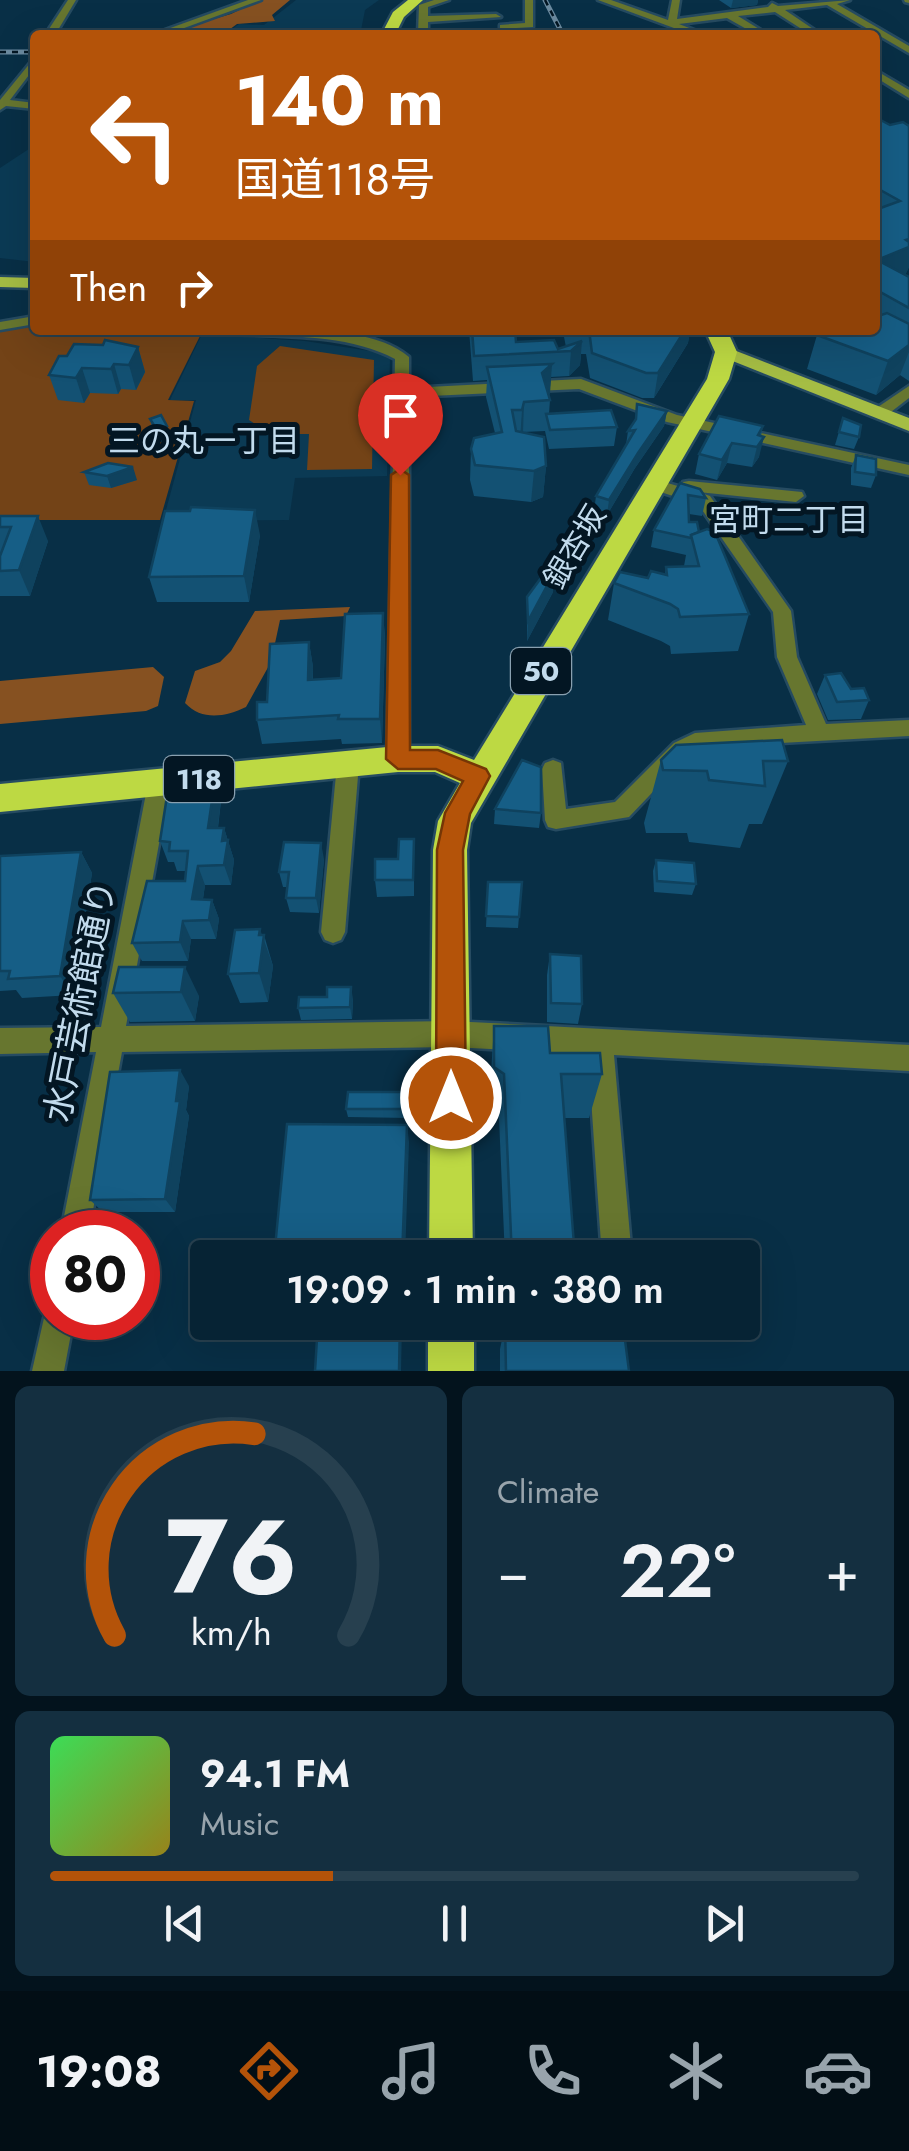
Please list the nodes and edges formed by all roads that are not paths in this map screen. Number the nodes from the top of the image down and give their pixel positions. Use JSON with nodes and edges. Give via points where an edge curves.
{"nodes":[{"id":1,"x":72,"y":0,"type":"edge"},
{"id":2,"x":224,"y":0,"type":"edge"},
{"id":3,"x":416,"y":0,"type":"edge"},
{"id":4,"x":445,"y":0,"type":"edge"},
{"id":5,"x":484,"y":0,"type":"edge"},
{"id":6,"x":529,"y":0,"type":"edge"},
{"id":7,"x":602,"y":0,"type":"edge"},
{"id":8,"x":676,"y":0,"type":"edge"},
{"id":9,"x":762,"y":0,"type":"edge"},
{"id":10,"x":844,"y":0,"type":"edge"},
{"id":11,"x":826,"y":1,"type":"edge"},
{"id":12,"x":254,"y":2,"type":"edge"},
{"id":13,"x":620,"y":2,"type":"edge"},
{"id":14,"x":776,"y":9,"type":"junction"},
{"id":15,"x":729,"y":15,"type":"junction"},
{"id":16,"x":424,"y":19,"type":"junction"},
{"id":17,"x":672,"y":22,"type":"junction"},
{"id":18,"x":56,"y":24,"type":"junction"},
{"id":19,"x":502,"y":26,"type":"edge"},
{"id":20,"x":53,"y":30,"type":"edge"},
{"id":21,"x":66,"y":30,"type":"edge"},
{"id":22,"x":166,"y":30,"type":"edge"},
{"id":23,"x":390,"y":30,"type":"edge"},
{"id":24,"x":423,"y":30,"type":"edge"},
{"id":25,"x":684,"y":30,"type":"edge"},
{"id":26,"x":690,"y":30,"type":"edge"},
{"id":27,"x":755,"y":30,"type":"edge"},
{"id":28,"x":809,"y":30,"type":"edge"},
{"id":29,"x":875,"y":30,"type":"edge"},
{"id":30,"x":880,"y":33,"type":"edge"},
{"id":31,"x":909,"y":50,"type":"edge"},
{"id":32,"x":30,"y":67,"type":"edge"},
{"id":33,"x":880,"y":76,"type":"edge"},
{"id":34,"x":909,"y":78,"type":"edge"},
{"id":35,"x":888,"y":81,"type":"junction"},
{"id":36,"x":880,"y":82,"type":"edge"},
{"id":37,"x":909,"y":94,"type":"edge"},
{"id":38,"x":2,"y":105,"type":"edge"},
{"id":39,"x":30,"y":106,"type":"edge"},
{"id":40,"x":0,"y":282,"type":"edge"},
{"id":41,"x":30,"y":283,"type":"edge"},
{"id":42,"x":30,"y":321,"type":"edge"},
{"id":43,"x":0,"y":326,"type":"edge"},
{"id":44,"x":306,"y":335,"type":"edge"},
{"id":45,"x":718,"y":335,"type":"edge"},
{"id":46,"x":726,"y":352,"type":"junction"},
{"id":47,"x":909,"y":391,"type":"edge"},
{"id":48,"x":401,"y":392,"type":"junction"},
{"id":49,"x":881,"y":412,"type":"junction"},
{"id":50,"x":692,"y":422,"type":"junction"},
{"id":51,"x":909,"y":426,"type":"edge"},
{"id":52,"x":909,"y":470,"type":"edge"},
{"id":53,"x":656,"y":481,"type":"junction"},
{"id":54,"x":796,"y":496,"type":"dead end"},
{"id":55,"x":909,"y":728,"type":"edge"},
{"id":56,"x":820,"y":732,"type":"junction"},
{"id":57,"x":398,"y":759,"type":"junction"},
{"id":58,"x":348,"y":764,"type":"junction"},
{"id":59,"x":552,"y":768,"type":"dead end"},
{"id":60,"x":478,"y":776,"type":"junction"},
{"id":61,"x":159,"y":783,"type":"junction"},
{"id":62,"x":0,"y":798,"type":"edge"},
{"id":63,"x":333,"y":932,"type":"dead end"},
{"id":64,"x":451,"y":1034,"type":"junction"},
{"id":65,"x":600,"y":1040,"type":"junction"},
{"id":66,"x":0,"y":1041,"type":"edge"},
{"id":67,"x":111,"y":1041,"type":"junction"},
{"id":68,"x":909,"y":1058,"type":"edge"},
{"id":69,"x":79,"y":1210,"type":"edge"},
{"id":70,"x":451,"y":1240,"type":"edge"},
{"id":71,"x":616,"y":1240,"type":"edge"},
{"id":72,"x":54,"y":1340,"type":"edge"},
{"id":73,"x":451,"y":1340,"type":"edge"},
{"id":74,"x":48,"y":1371,"type":"edge"},
{"id":75,"x":452,"y":1371,"type":"edge"}],
"edges":[{"from":1,"to":18,"type":"street"},
{"from":2,"to":12,"type":"street"},
{"from":3,"to":23,"type":"highway"},
{"from":4,"to":16,"type":"street","via":[[424,4]]},
{"from":5,"to":19,"type":"street"},
{"from":6,"to":19,"type":"street","via":[[530,25]]},
{"from":7,"to":13,"type":"street"},
{"from":8,"to":17,"type":"street"},
{"from":9,"to":14,"type":"street"},
{"from":10,"to":11,"type":"street"},
{"from":11,"to":14,"type":"street"},
{"from":11,"to":29,"type":"street"},
{"from":12,"to":22,"type":"street"},
{"from":13,"to":17,"type":"street"},
{"from":14,"to":15,"type":"street"},
{"from":14,"to":28,"type":"street"},
{"from":15,"to":17,"type":"street"},
{"from":15,"to":27,"type":"street"},
{"from":16,"to":19,"type":"street"},
{"from":16,"to":24,"type":"street"},
{"from":17,"to":25,"type":"street"},
{"from":17,"to":26,"type":"street"},
{"from":18,"to":20,"type":"street"},
{"from":18,"to":21,"type":"street"},
{"from":30,"to":31,"type":"street"},
{"from":32,"to":38,"type":"street"},
{"from":33,"to":35,"type":"street"},
{"from":34,"to":35,"type":"street"},
{"from":35,"to":36,"type":"street"},
{"from":35,"to":37,"type":"street"},
{"from":38,"to":39,"type":"street"},
{"from":40,"to":41,"type":"main road"},
{"from":42,"to":43,"type":"street"},
{"from":44,"to":48,"type":"street","via":[[402,356]]},
{"from":45,"to":46,"type":"highway"},
{"from":46,"to":49,"type":"main road"},
{"from":46,"to":50,"type":"highway","name":"銀杏坂","number":"50"},
{"from":47,"to":49,"type":"street"},
{"from":48,"to":50,"type":"street","via":[[581,384]]},
{"from":48,"to":57,"type":"street"},
{"from":49,"to":51,"type":"main road"},
{"from":50,"to":52,"type":"street"},
{"from":50,"to":53,"type":"highway","name":"銀杏坂","number":"50"},
{"from":53,"to":54,"type":"street"},
{"from":53,"to":56,"type":"street","via":[[704,500],[782,611],[788,657]]},
{"from":53,"to":60,"type":"highway","name":"銀杏坂","number":"50"},
{"from":55,"to":56,"type":"street"},
{"from":56,"to":59,"type":"street","via":[[702,739],[681,750],[621,810],[556,820]]},
{"from":57,"to":58,"type":"highway","number":"118"},
{"from":57,"to":60,"type":"highway","number":"118","via":[[438,760]]},
{"from":58,"to":61,"type":"highway","number":"118"},
{"from":58,"to":63,"type":"street"},
{"from":60,"to":64,"type":"highway","number":"50","via":[[452,834]]},
{"from":61,"to":62,"type":"highway","number":"118"},
{"from":61,"to":67,"type":"street","name":"水戸芸術館通り"},
{"from":64,"to":65,"type":"street"},
{"from":64,"to":67,"type":"street"},
{"from":64,"to":70,"type":"highway","number":"50"},
{"from":65,"to":68,"type":"street"},
{"from":65,"to":71,"type":"street"},
{"from":66,"to":67,"type":"street"},
{"from":67,"to":69,"type":"street","name":"水戸芸術館通り"},
{"from":72,"to":74,"type":"street"},
{"from":73,"to":75,"type":"highway"}]}
